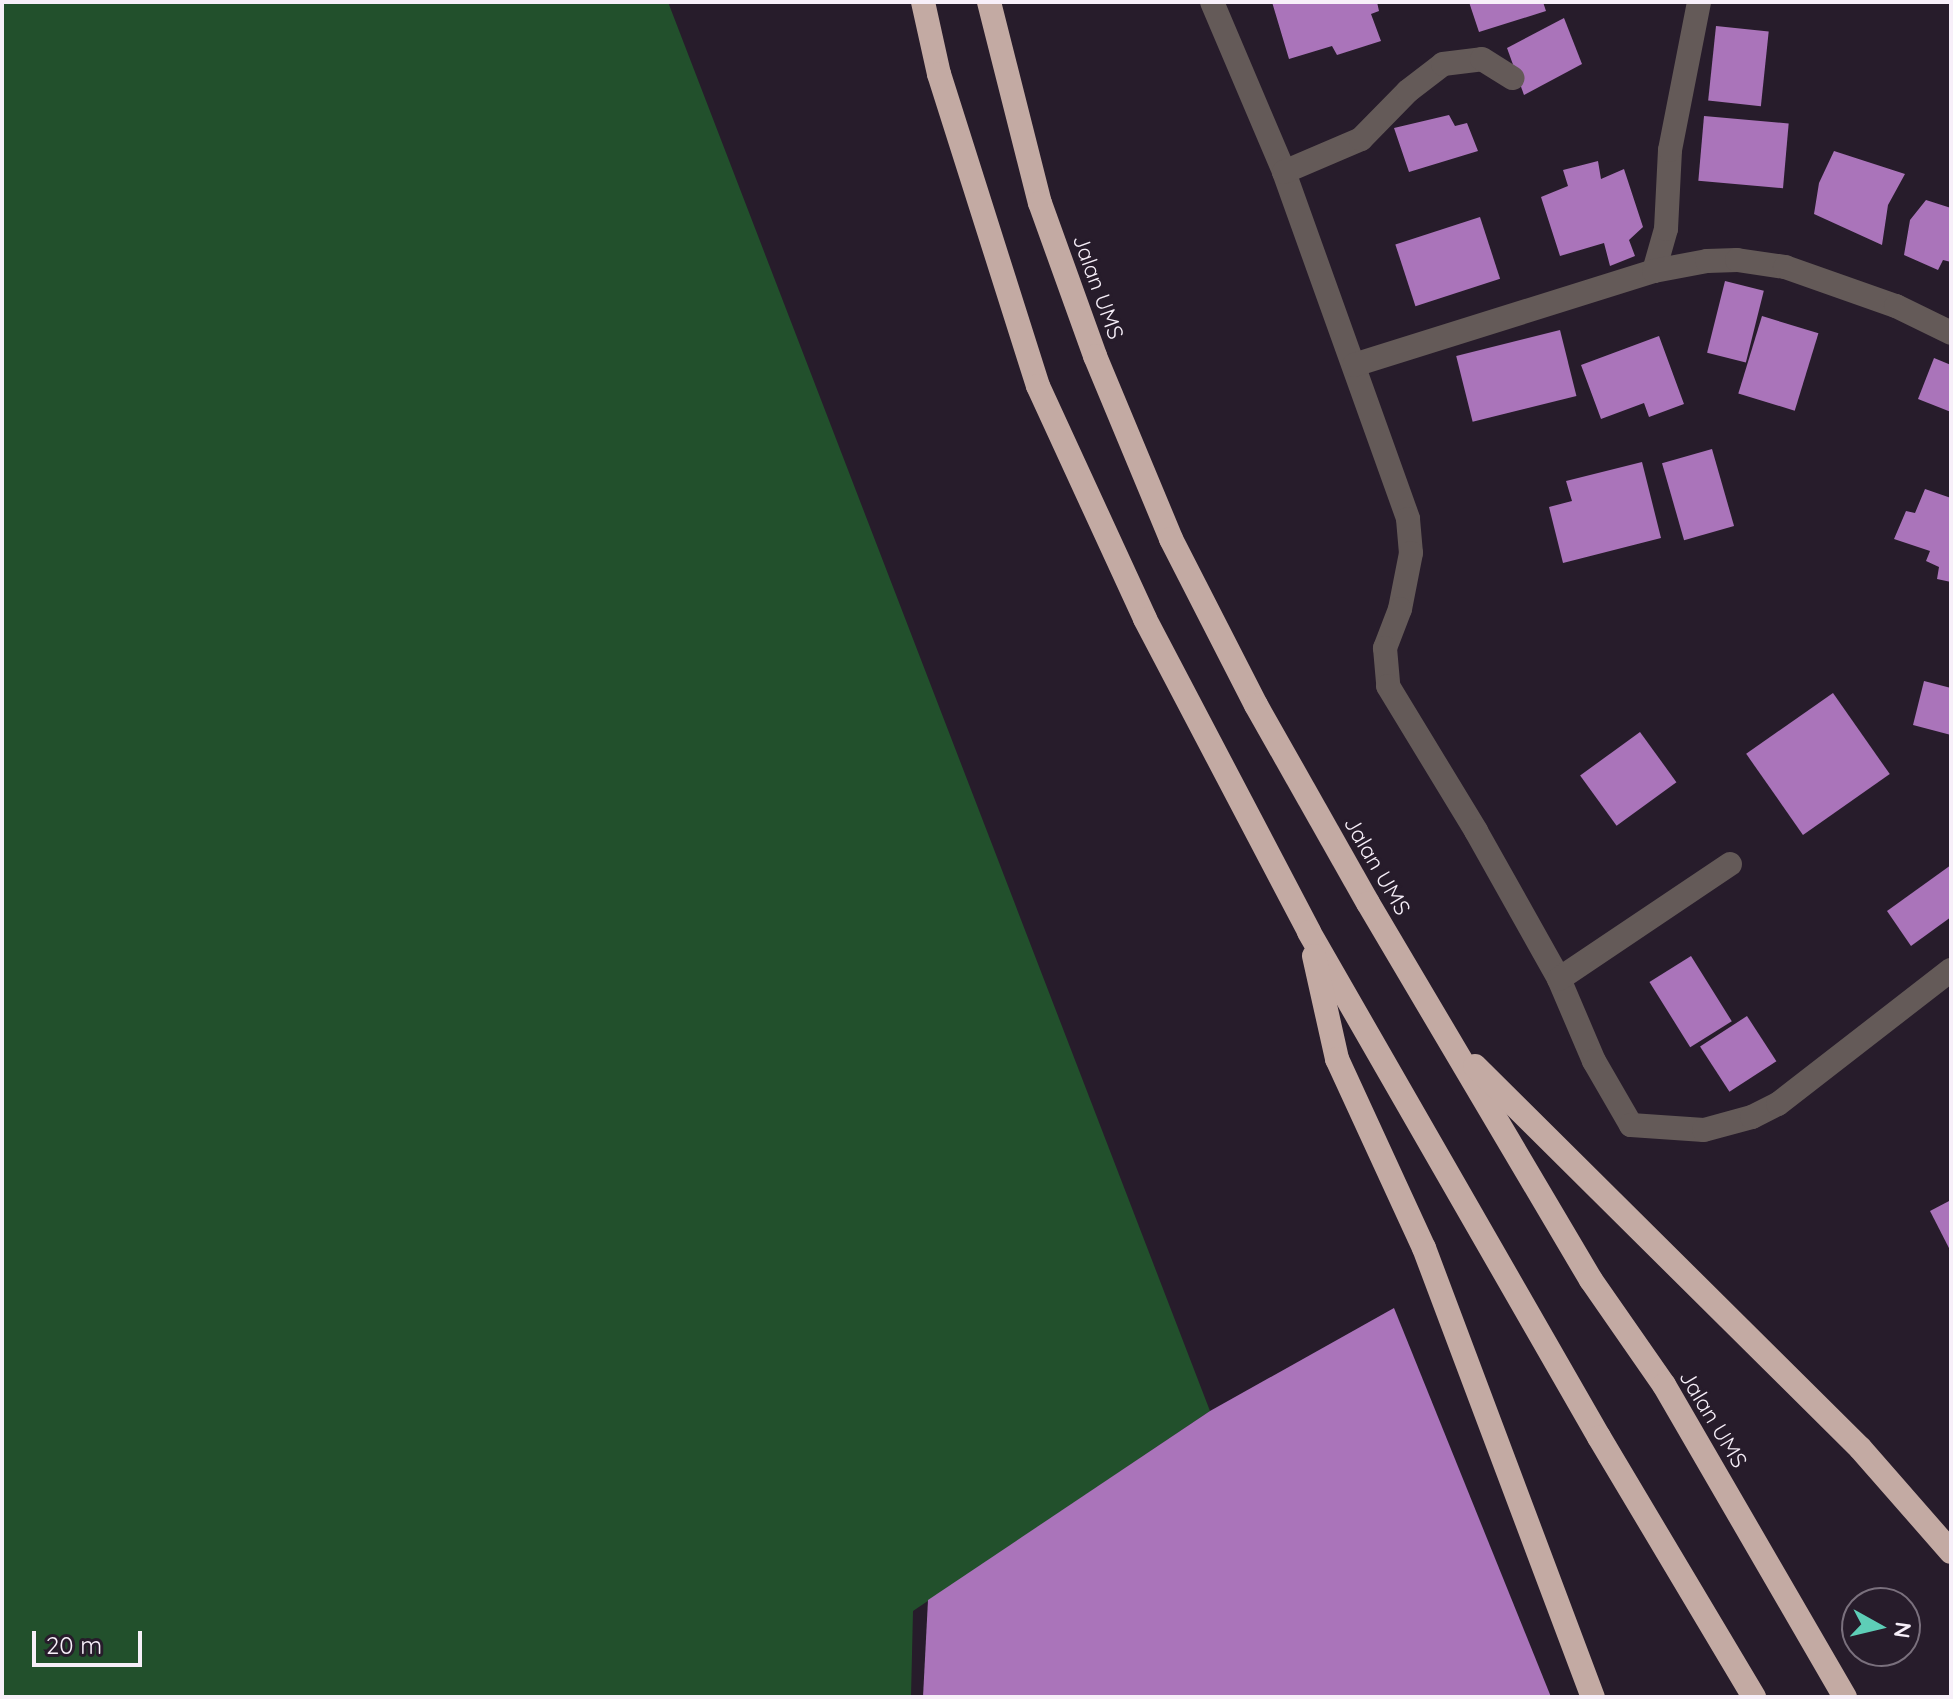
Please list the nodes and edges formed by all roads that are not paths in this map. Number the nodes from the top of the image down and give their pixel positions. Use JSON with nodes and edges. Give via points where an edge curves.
{"nodes":[{"id":1,"x":923,"y":2,"type":"edge"},
{"id":2,"x":989,"y":2,"type":"edge"},
{"id":3,"x":1212,"y":2,"type":"edge"},
{"id":4,"x":1699,"y":2,"type":"edge"},
{"id":5,"x":1512,"y":78,"type":"dead end"},
{"id":6,"x":1284,"y":172,"type":"junction"},
{"id":7,"x":1654,"y":271,"type":"junction"},
{"id":8,"x":1951,"y":333,"type":"edge"},
{"id":9,"x":1354,"y":365,"type":"junction"},
{"id":10,"x":1730,"y":864,"type":"dead end"},
{"id":11,"x":1309,"y":932,"type":"junction"},
{"id":12,"x":1951,"y":970,"type":"edge"},
{"id":13,"x":1559,"y":979,"type":"junction"},
{"id":14,"x":1448,"y":1039,"type":"junction"},
{"id":15,"x":1951,"y":1552,"type":"edge"},
{"id":16,"x":1593,"y":1697,"type":"edge"},
{"id":17,"x":1754,"y":1697,"type":"edge"},
{"id":18,"x":1845,"y":1697,"type":"edge"}],
"edges":[{"from":1,"to":11,"type":"highway","via":[[939,74],[1038,386],[1145,619]]},
{"from":2,"to":14,"type":"highway","name":"Jalan UMS","via":[[1040,203],[1095,356],[1171,539],[1256,705]]},
{"from":3,"to":6,"type":"street"},
{"from":4,"to":7,"type":"street","via":[[1670,150],[1666,229]]},
{"from":5,"to":6,"type":"street","via":[[1482,59],[1443,64],[1361,139]]},
{"from":6,"to":9,"type":"street"},
{"from":7,"to":8,"type":"street","via":[[1737,260],[1785,267],[1896,306]]},
{"from":7,"to":9,"type":"street"},
{"from":9,"to":13,"type":"street","via":[[1409,530],[1411,553],[1400,609],[1385,648],[1388,686]]},
{"from":10,"to":13,"type":"street"},
{"from":11,"to":16,"type":"highway","via":[[1337,1059],[1424,1248]]},
{"from":11,"to":17,"type":"highway"},
{"from":12,"to":13,"type":"street","via":[[1778,1104],[1704,1130],[1631,1125],[1594,1061]]},
{"from":14,"to":15,"type":"highway","via":[[1860,1448]]},
{"from":14,"to":18,"type":"highway","name":"Jalan UMS","via":[[1591,1280],[1664,1385]]}]}
